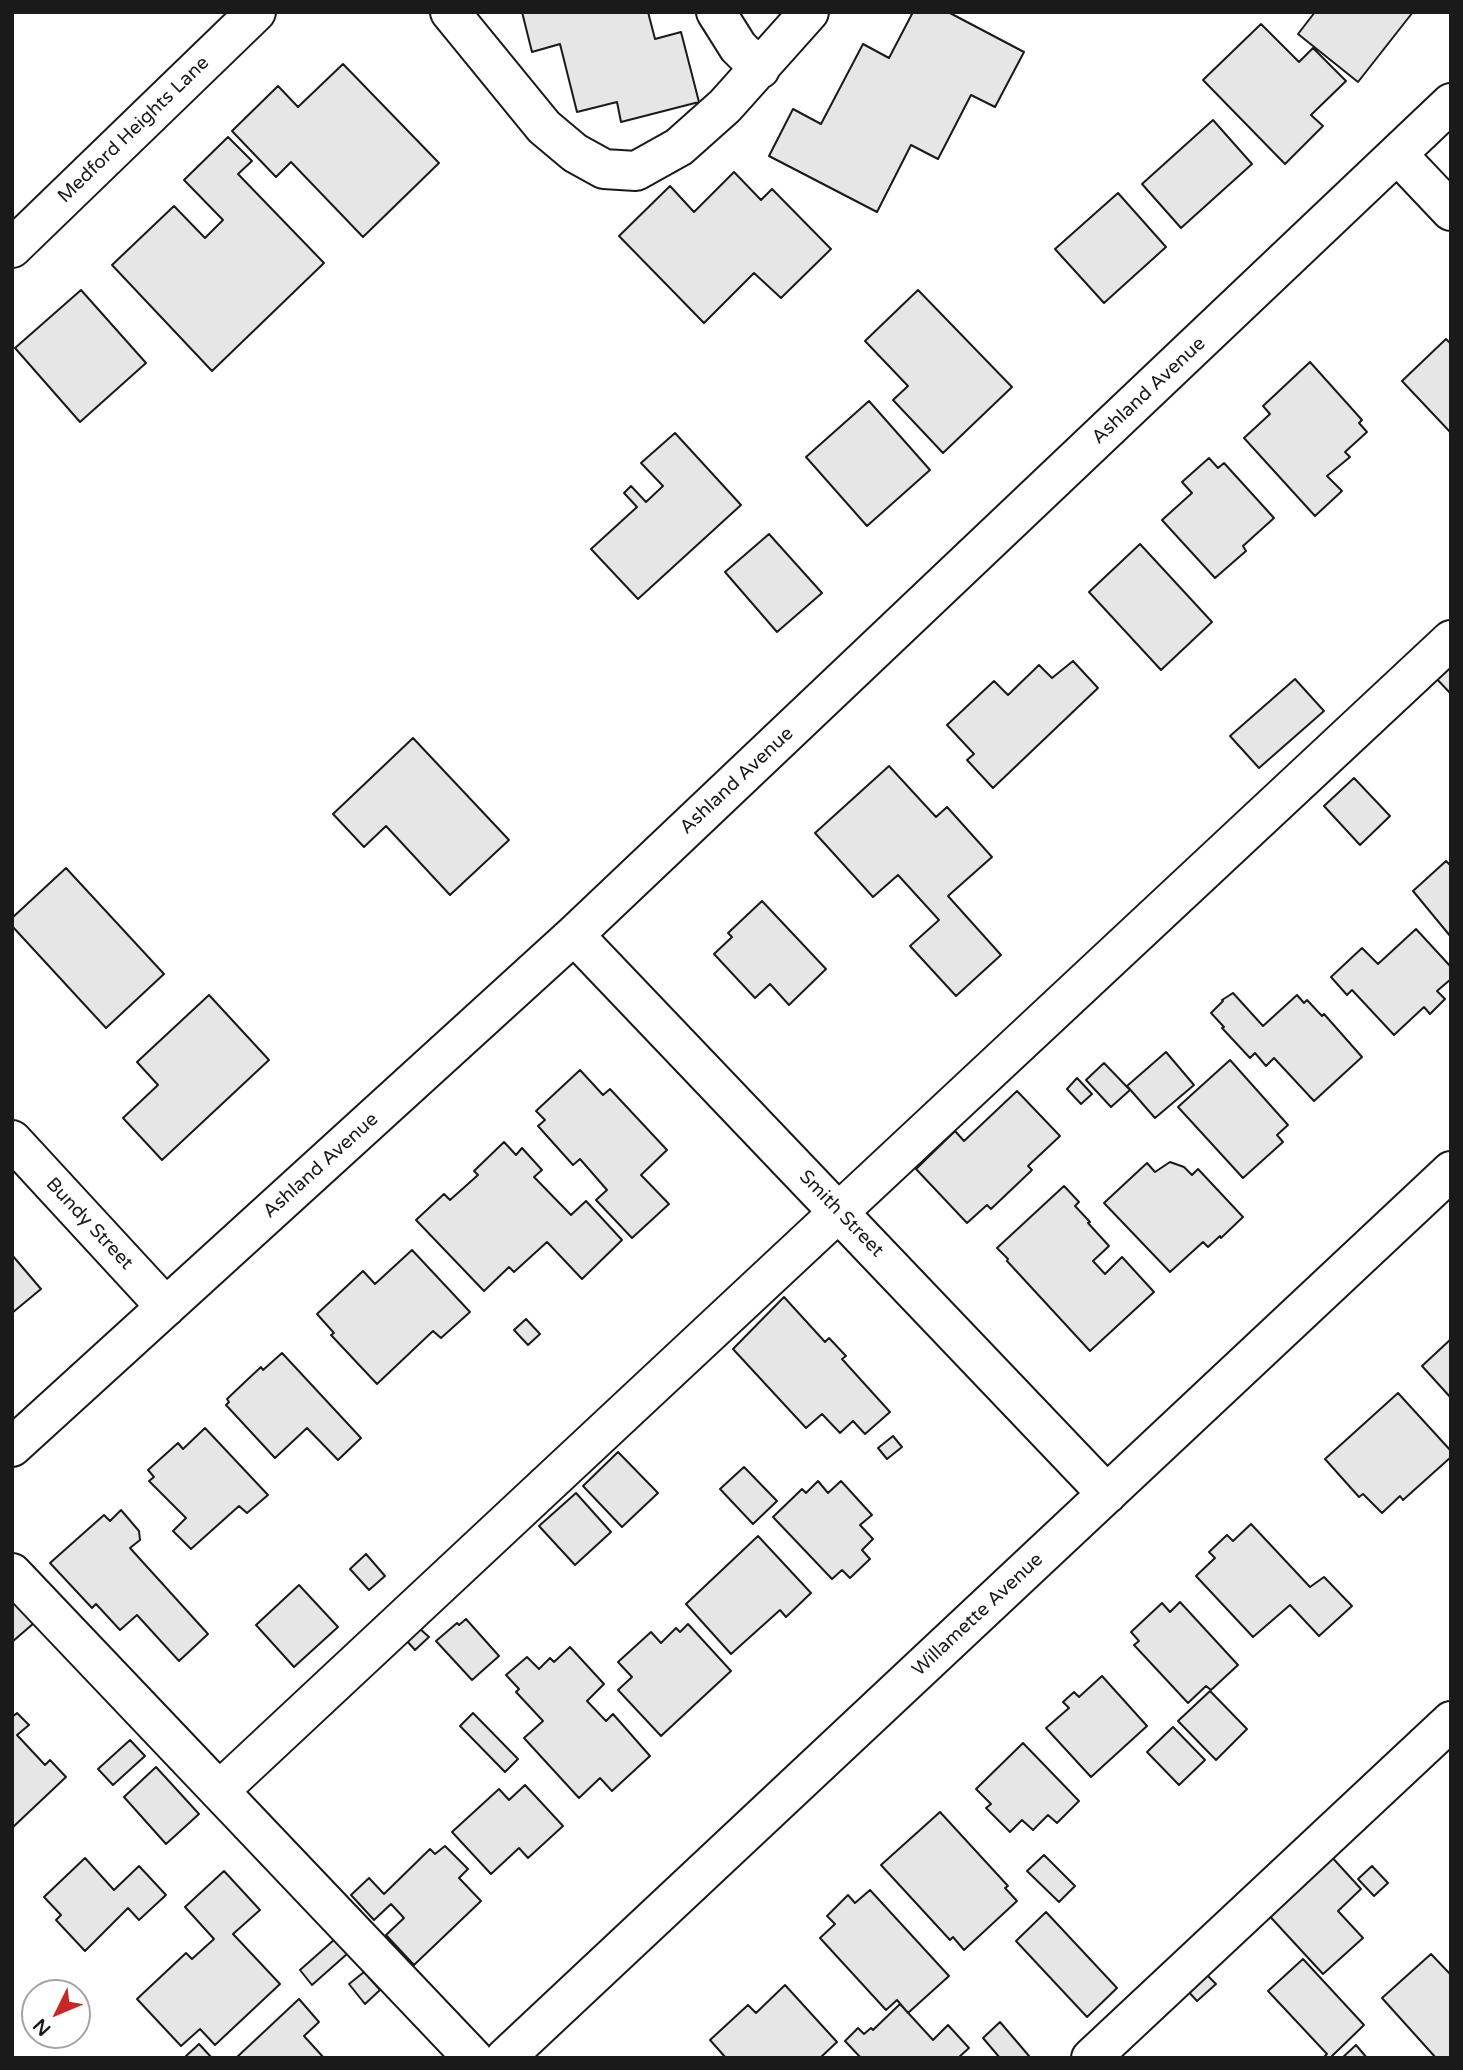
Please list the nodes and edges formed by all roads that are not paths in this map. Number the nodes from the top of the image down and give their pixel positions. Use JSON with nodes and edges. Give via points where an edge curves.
{"nodes":[{"id":1,"x":257,"y":12,"type":"edge"},
{"id":2,"x":450,"y":12,"type":"edge"},
{"id":3,"x":716,"y":12,"type":"edge"},
{"id":4,"x":808,"y":12,"type":"edge"},
{"id":5,"x":760,"y":69,"type":"junction"},
{"id":6,"x":1451,"y":103,"type":"edge"},
{"id":7,"x":1398,"y":155,"type":"junction"},
{"id":8,"x":1451,"y":211,"type":"edge"},
{"id":9,"x":12,"y":248,"type":"edge"},
{"id":10,"x":1451,"y":640,"type":"edge"},
{"id":11,"x":574,"y":935,"type":"junction"},
{"id":12,"x":12,"y":1140,"type":"edge"},
{"id":13,"x":1451,"y":1171,"type":"edge"},
{"id":14,"x":838,"y":1211,"type":"junction"},
{"id":15,"x":166,"y":1307,"type":"junction"},
{"id":16,"x":12,"y":1447,"type":"edge"},
{"id":17,"x":1107,"y":1494,"type":"junction"},
{"id":18,"x":12,"y":1573,"type":"edge"},
{"id":19,"x":1451,"y":1721,"type":"edge"},
{"id":20,"x":219,"y":1791,"type":"junction"},
{"id":21,"x":473,"y":2058,"type":"edge"},
{"id":22,"x":505,"y":2058,"type":"edge"},
{"id":23,"x":1091,"y":2058,"type":"edge"}],
"edges":[{"from":1,"to":9,"type":"street","name":"Medford Heights Lane"},
{"from":2,"to":5,"type":"street","via":[[544,127],[575,153],[604,169],[636,171],[679,147]]},
{"from":3,"to":5,"type":"street","via":[[738,47]]},
{"from":4,"to":5,"type":"street"},
{"from":6,"to":7,"type":"street","name":"Ashland Avenue"},
{"from":7,"to":8,"type":"street"},
{"from":7,"to":11,"type":"street","name":"Ashland Avenue"},
{"from":10,"to":14,"type":"street"},
{"from":11,"to":14,"type":"street","name":"Smith Street"},
{"from":11,"to":15,"type":"street","name":"Ashland Avenue"},
{"from":12,"to":15,"type":"street","name":"Bundy Street"},
{"from":13,"to":17,"type":"street","name":"Willamette Avenue"},
{"from":14,"to":17,"type":"street","name":"Smith Street"},
{"from":14,"to":20,"type":"street"},
{"from":15,"to":16,"type":"street","name":"Ashland Avenue"},
{"from":17,"to":22,"type":"street","name":"Willamette Avenue"},
{"from":18,"to":20,"type":"street"},
{"from":19,"to":23,"type":"street"},
{"from":20,"to":21,"type":"street"}]}
